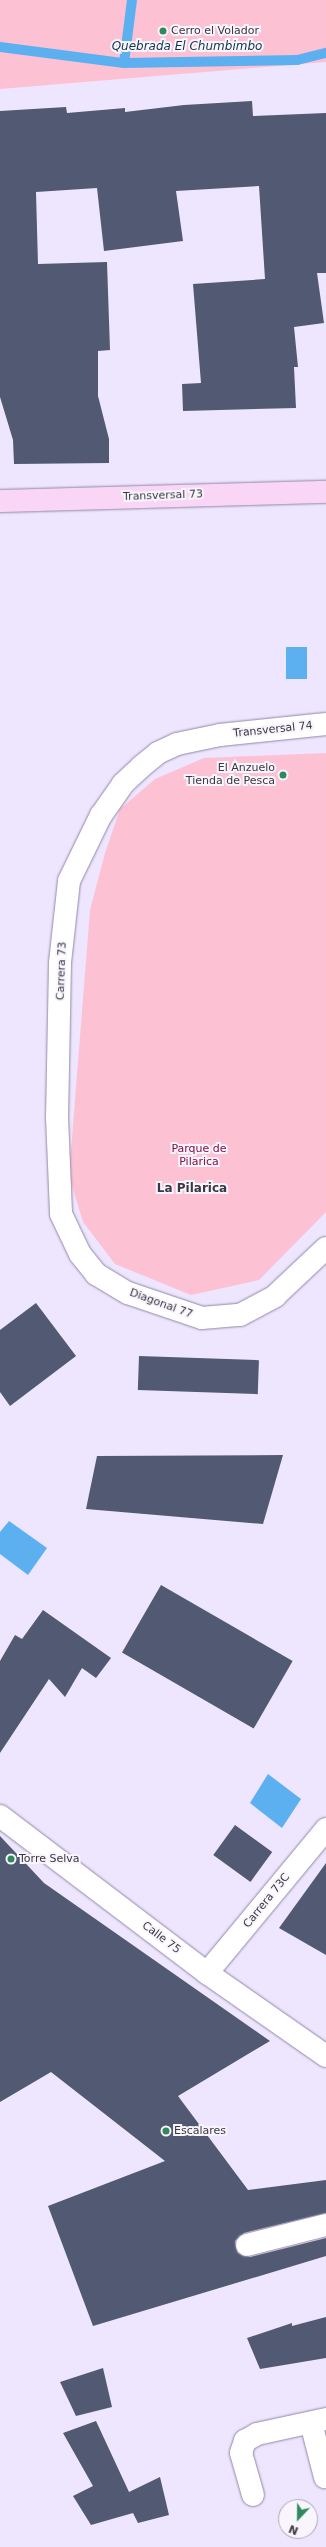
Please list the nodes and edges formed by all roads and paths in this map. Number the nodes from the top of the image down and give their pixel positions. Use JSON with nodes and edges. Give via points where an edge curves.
{"nodes":[{"id":1,"x":326,"y":492,"type":"edge"},
{"id":2,"x":0,"y":501,"type":"edge"},
{"id":3,"x":326,"y":724,"type":"edge"},
{"id":4,"x":220,"y":735,"type":"joint"},
{"id":5,"x":326,"y":1248,"type":"edge"},
{"id":6,"x":96,"y":1274,"type":"joint"},
{"id":7,"x":0,"y":1816,"type":"edge"},
{"id":8,"x":326,"y":1829,"type":"edge"},
{"id":9,"x":207,"y":1973,"type":"junction"},
{"id":10,"x":326,"y":2056,"type":"edge"},
{"id":11,"x":326,"y":2225,"type":"edge"},
{"id":12,"x":247,"y":2245,"type":"dead end"},
{"id":13,"x":319,"y":2421,"type":"edge"},
{"id":14,"x":325,"y":2477,"type":"dead end"},
{"id":15,"x":253,"y":2495,"type":"dead end"}],
"edges":[{"from":1,"to":2,"type":"main road","name":"Transversal 73"},
{"from":3,"to":4,"type":"street","name":"Transversal 74"},
{"from":4,"to":6,"type":"street","name":"Carrera 73","via":[[177,744],[158,753],[141,767],[124,784],[101,815],[69,881],[60,963],[58,1176],[61,1214],[80,1254]]},
{"from":5,"to":6,"type":"street","name":"Diagonal 77","via":[[275,1296],[240,1315],[221,1318],[202,1318],[152,1303],[128,1293]]},
{"from":7,"to":9,"type":"street","name":"Calle 75"},
{"from":8,"to":9,"type":"street","name":"Carrera 73C"},
{"from":9,"to":10,"type":"street","name":"Calle 75"},
{"from":11,"to":12,"type":"street"},
{"from":13,"to":14,"type":"street"},
{"from":13,"to":15,"type":"street","via":[[257,2434],[245,2441],[241,2453]]}]}
